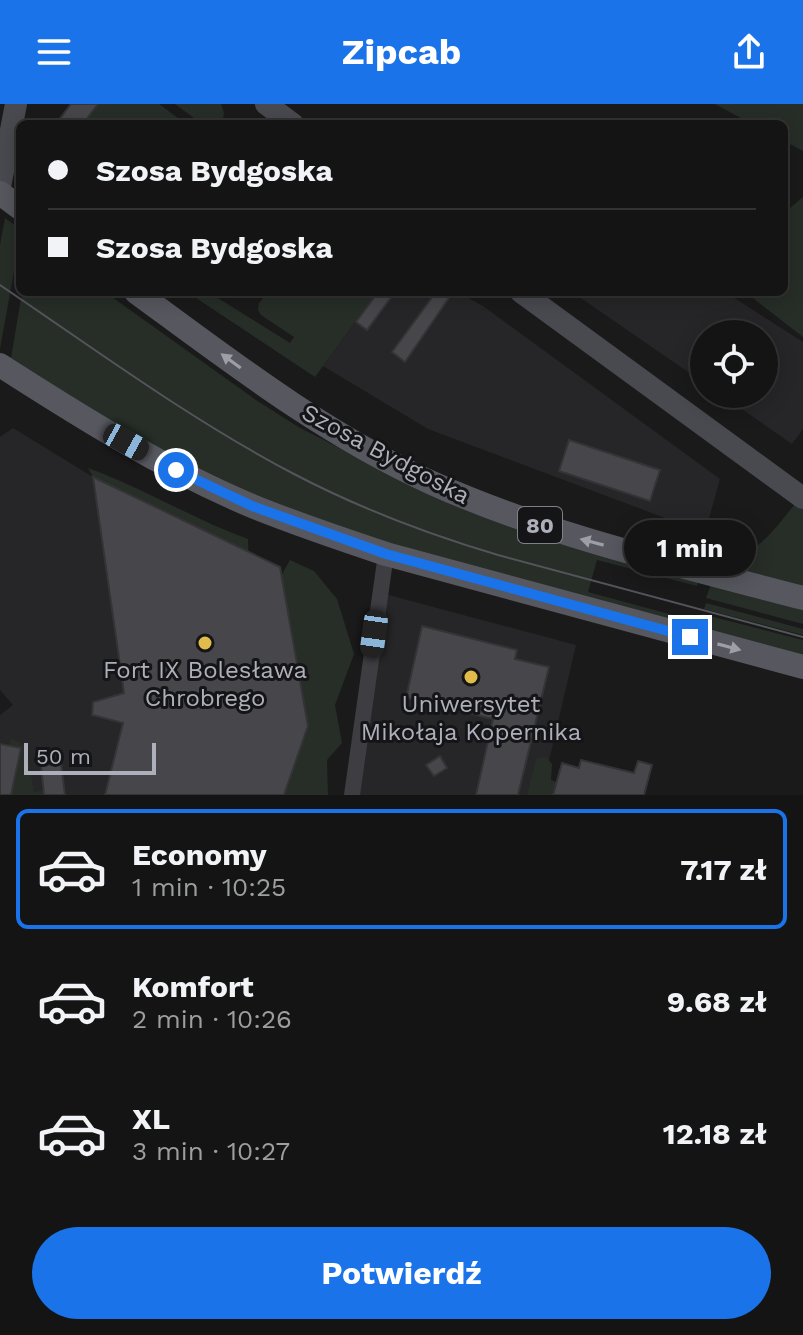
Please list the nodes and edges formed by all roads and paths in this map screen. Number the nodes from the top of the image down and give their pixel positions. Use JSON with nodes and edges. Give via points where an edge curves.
{"nodes":[{"id":1,"x":16,"y":104,"type":"edge"},
{"id":2,"x":266,"y":104,"type":"edge"},
{"id":3,"x":288,"y":120,"type":"edge"},
{"id":4,"x":0,"y":187,"type":"edge"},
{"id":5,"x":142,"y":296,"type":"edge"},
{"id":6,"x":526,"y":296,"type":"edge"},
{"id":7,"x":0,"y":365,"type":"edge"},
{"id":8,"x":0,"y":382,"type":"edge"},
{"id":9,"x":31,"y":385,"type":"junction"},
{"id":10,"x":803,"y":498,"type":"edge"},
{"id":11,"x":386,"y":554,"type":"junction"},
{"id":12,"x":803,"y":598,"type":"edge"},
{"id":13,"x":803,"y":667,"type":"edge"},
{"id":14,"x":352,"y":795,"type":"edge"}],
"edges":[{"from":1,"to":4,"type":"street"},
{"from":2,"to":3,"type":"street"},
{"from":12,"to":5,"type":"main road","name":"Szosa Bydgoska","number":"80","one_way":true,"via":[[561,533],[430,482],[295,406]]},
{"from":6,"to":10,"type":"street"},
{"from":7,"to":9,"type":"main road"},
{"from":8,"to":9,"type":"street"},
{"from":9,"to":11,"type":"main road","via":[[176,470],[252,506]]},
{"from":11,"to":13,"type":"main road","one_way":true},
{"from":11,"to":14,"type":"street"}]}
